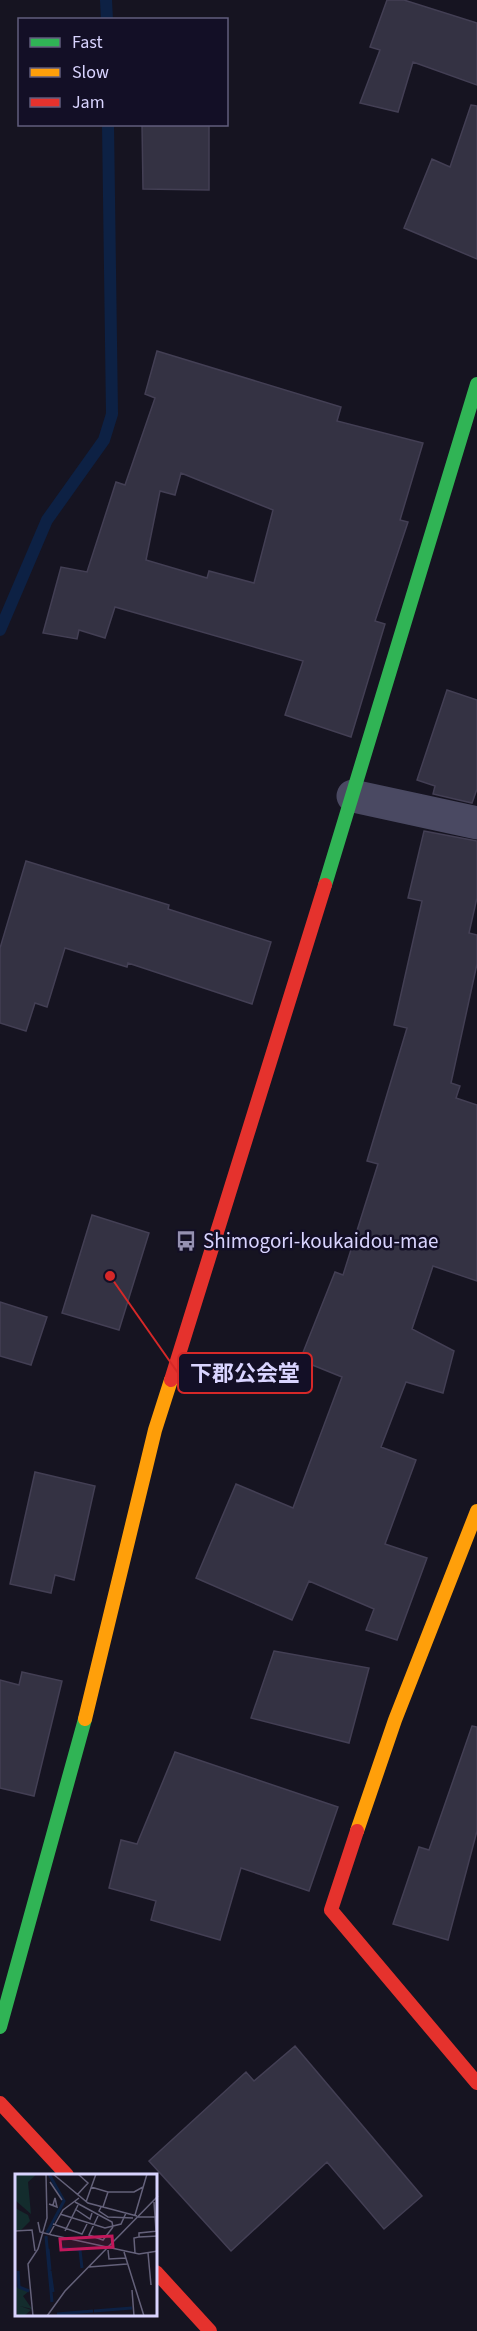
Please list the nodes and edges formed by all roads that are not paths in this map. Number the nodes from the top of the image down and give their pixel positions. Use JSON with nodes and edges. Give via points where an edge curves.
{"nodes":[{"id":1,"x":477,"y":384,"type":"edge"},
{"id":2,"x":468,"y":447,"type":"edge"},
{"id":3,"x":354,"y":796,"type":"junction"},
{"id":4,"x":477,"y":823,"type":"edge"},
{"id":5,"x":477,"y":1511,"type":"edge"},
{"id":6,"x":0,"y":2027,"type":"edge"},
{"id":7,"x":477,"y":2083,"type":"edge"},
{"id":8,"x":0,"y":2103,"type":"edge"},
{"id":9,"x":65,"y":2174,"type":"edge"},
{"id":10,"x":158,"y":2274,"type":"edge"},
{"id":11,"x":210,"y":2331,"type":"edge"}],
"edges":[{"from":1,"to":2,"type":"main road"},
{"from":2,"to":3,"type":"main road"},
{"from":3,"to":4,"type":"street"},
{"from":3,"to":6,"type":"main road","via":[[155,1430],[89,1706]]},
{"from":5,"to":7,"type":"main road","via":[[395,1720],[331,1910]]},
{"from":8,"to":9,"type":"main road"},
{"from":10,"to":11,"type":"main road"}]}
